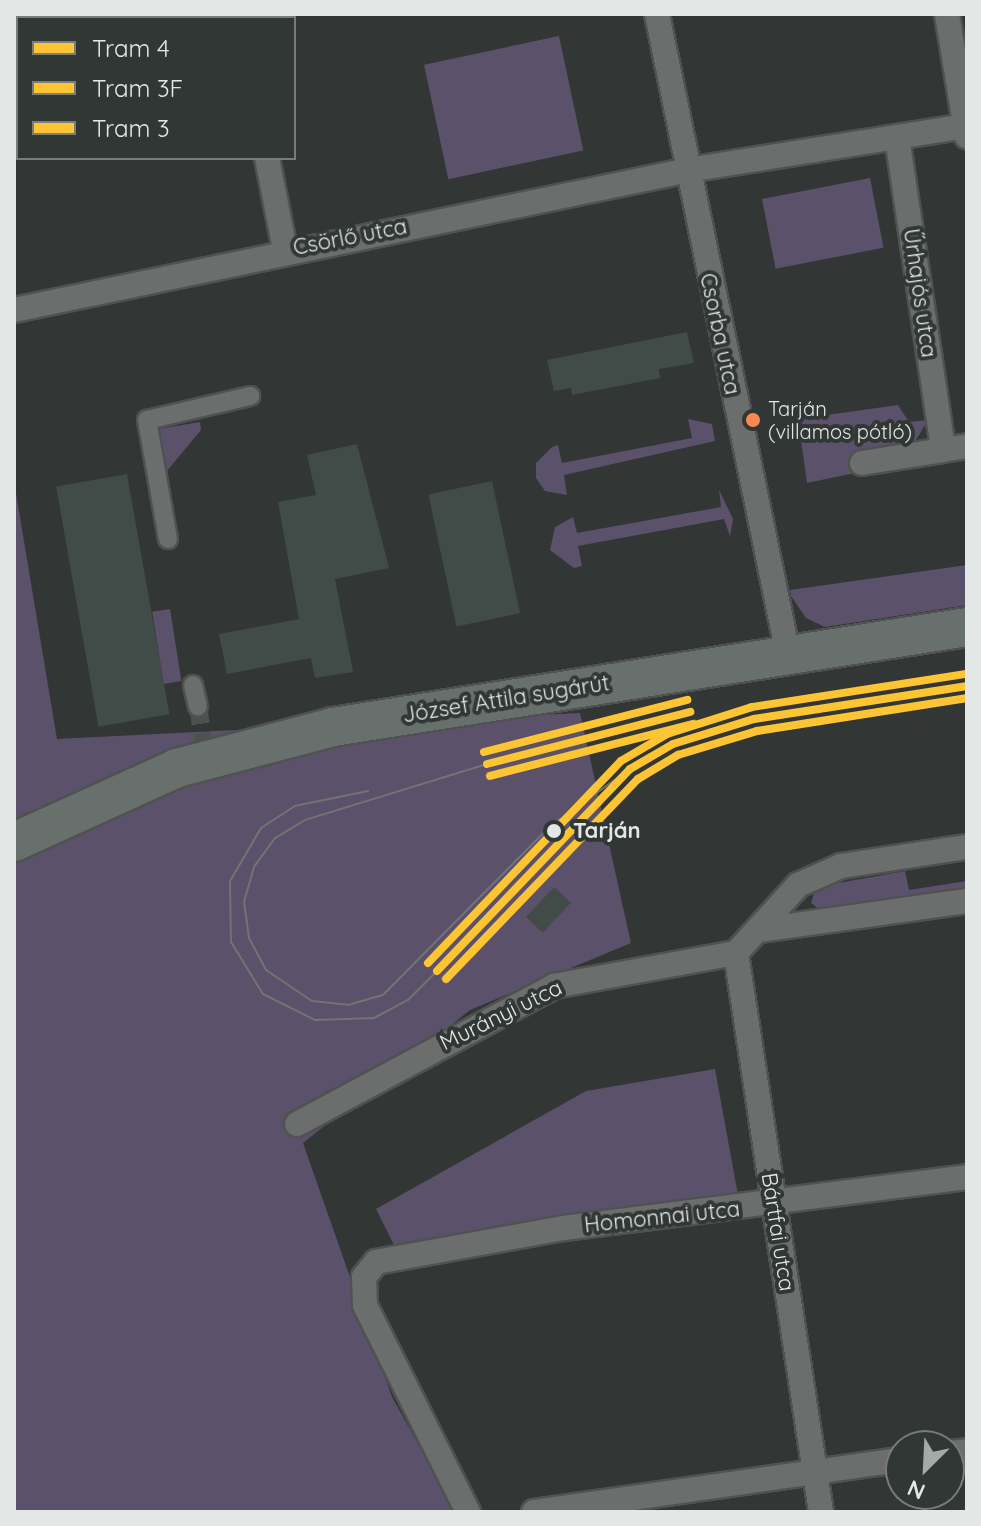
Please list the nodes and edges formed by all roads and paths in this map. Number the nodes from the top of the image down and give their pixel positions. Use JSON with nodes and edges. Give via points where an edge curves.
{"nodes":[{"id":1,"x":657,"y":14,"type":"edge"},
{"id":2,"x":947,"y":14,"type":"edge"},
{"id":3,"x":966,"y":131,"type":"edge"},
{"id":4,"x":897,"y":137,"type":"junction"},
{"id":5,"x":267,"y":160,"type":"edge"},
{"id":6,"x":688,"y":170,"type":"junction"},
{"id":7,"x":285,"y":250,"type":"junction"},
{"id":8,"x":14,"y":310,"type":"edge"},
{"id":9,"x":250,"y":396,"type":"dead end"},
{"id":10,"x":955,"y":448,"type":"edge"},
{"id":11,"x":862,"y":463,"type":"dead end"},
{"id":12,"x":168,"y":539,"type":"dead end"},
{"id":13,"x":967,"y":627,"type":"edge"},
{"id":14,"x":788,"y":654,"type":"junction"},
{"id":15,"x":193,"y":685,"type":"dead end"},
{"id":16,"x":198,"y":706,"type":"tunnel mouth"},
{"id":17,"x":14,"y":841,"type":"edge"},
{"id":18,"x":967,"y":847,"type":"edge"},
{"id":19,"x":967,"y":901,"type":"edge"},
{"id":20,"x":760,"y":930,"type":"junction"},
{"id":21,"x":736,"y":953,"type":"junction"},
{"id":22,"x":297,"y":1124,"type":"dead end"},
{"id":23,"x":967,"y":1177,"type":"edge"},
{"id":24,"x":773,"y":1204,"type":"junction"},
{"id":25,"x":885,"y":1462,"type":"edge"},
{"id":26,"x":816,"y":1472,"type":"junction"},
{"id":27,"x":468,"y":1512,"type":"edge"},
{"id":28,"x":534,"y":1512,"type":"edge"},
{"id":29,"x":821,"y":1512,"type":"edge"}],
"edges":[{"from":1,"to":6,"type":"street","name":"Csorba utca"},
{"from":2,"to":3,"type":"street"},
{"from":3,"to":4,"type":"street"},
{"from":4,"to":6,"type":"street"},
{"from":4,"to":10,"type":"street","name":"Űrhajós utca"},
{"from":5,"to":7,"type":"street"},
{"from":6,"to":7,"type":"street","name":"Csörlő utca"},
{"from":6,"to":14,"type":"street","name":"Csorba utca"},
{"from":7,"to":8,"type":"street","name":"Csörlő utca"},
{"from":9,"to":12,"type":"street","via":[[147,420]]},
{"from":10,"to":11,"type":"street","name":"Űrhajós utca"},
{"from":13,"to":14,"type":"main road","name":"József Attila sugárút"},
{"from":14,"to":17,"type":"main road","name":"József Attila sugárút","via":[[275,740],[177,768]]},
{"from":15,"to":16,"type":"street"},
{"from":18,"to":20,"type":"street","via":[[841,866],[798,885]]},
{"from":19,"to":20,"type":"street"},
{"from":20,"to":21,"type":"street"},
{"from":21,"to":22,"type":"street","name":"Murányi utca","via":[[554,986]]},
{"from":21,"to":24,"type":"street","name":"Bártfai utca"},
{"from":23,"to":24,"type":"street","name":"Homonnai utca"},
{"from":24,"to":26,"type":"street","name":"Bártfai utca"},
{"from":24,"to":27,"type":"street","name":"Homonnai utca","via":[[564,1228],[376,1262],[364,1277],[365,1305]]},
{"from":25,"to":26,"type":"street"},
{"from":26,"to":28,"type":"street"},
{"from":26,"to":29,"type":"street","name":"Bártfai utca"}]}
